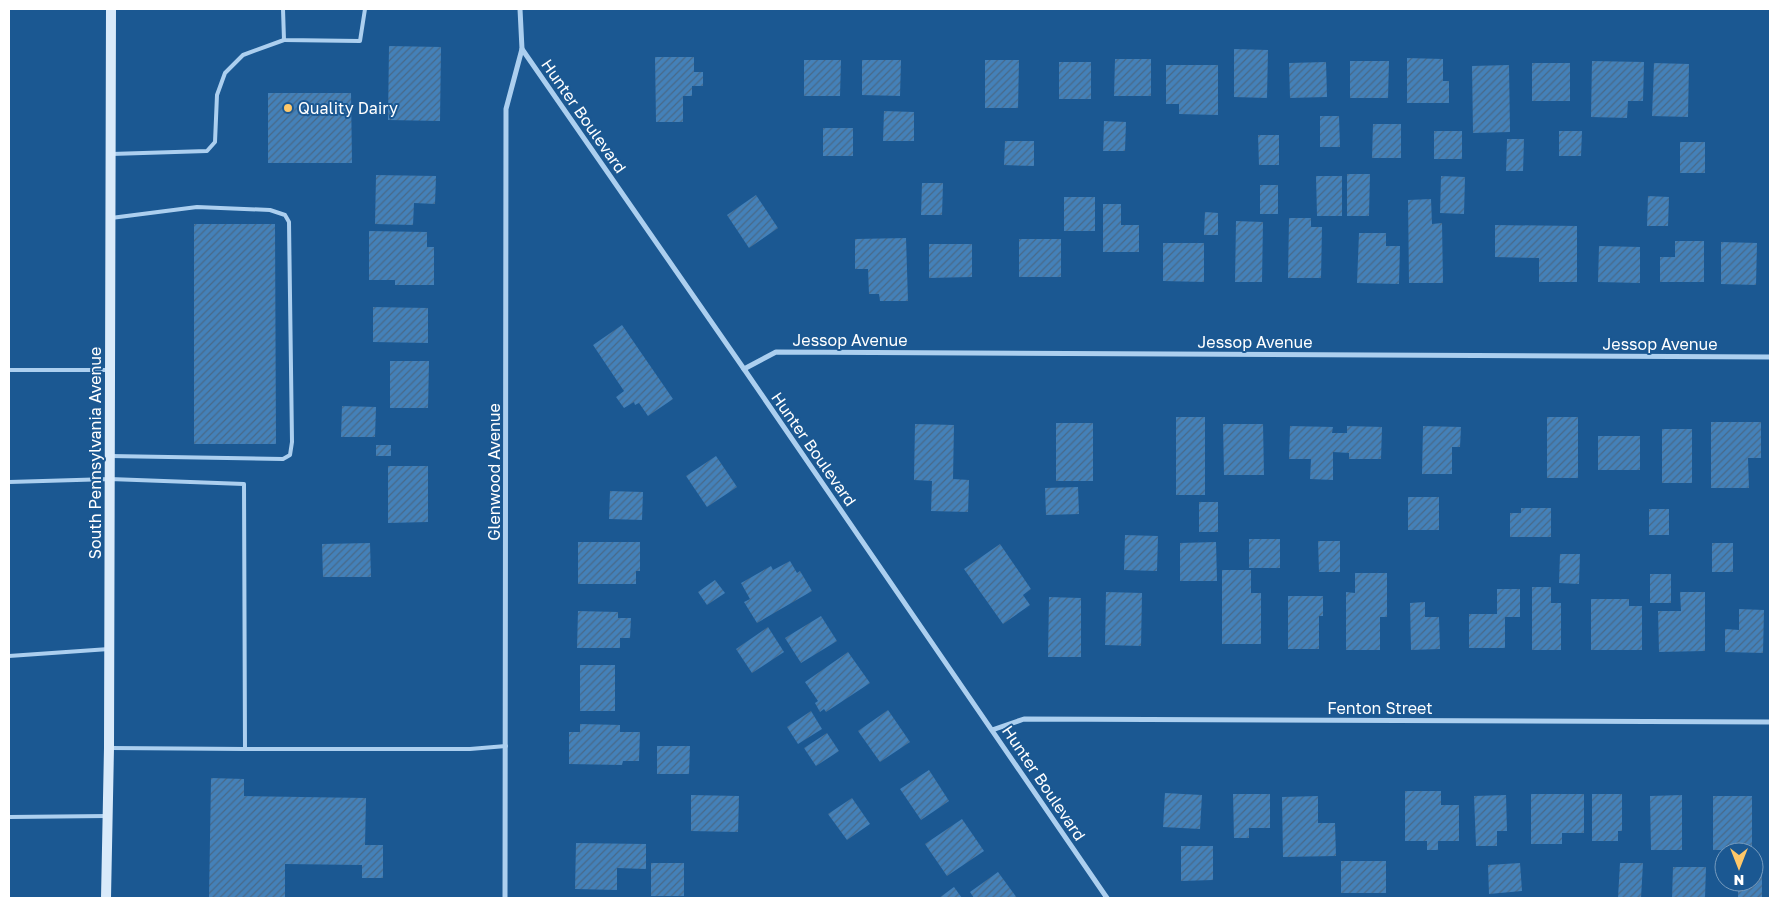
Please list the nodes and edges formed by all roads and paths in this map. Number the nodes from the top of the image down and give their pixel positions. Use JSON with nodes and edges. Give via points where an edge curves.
{"nodes":[{"id":1,"x":111,"y":9,"type":"edge"},
{"id":2,"x":283,"y":9,"type":"edge"},
{"id":3,"x":365,"y":9,"type":"edge"},
{"id":4,"x":520,"y":9,"type":"edge"},
{"id":5,"x":284,"y":40,"type":"junction"},
{"id":6,"x":522,"y":49,"type":"junction"},
{"id":7,"x":111,"y":154,"type":"junction"},
{"id":8,"x":110,"y":218,"type":"junction"},
{"id":9,"x":1770,"y":357,"type":"edge"},
{"id":10,"x":744,"y":369,"type":"junction"},
{"id":11,"x":9,"y":370,"type":"edge"},
{"id":12,"x":110,"y":370,"type":"junction"},
{"id":13,"x":110,"y":456,"type":"junction"},
{"id":14,"x":110,"y":479,"type":"junction"},
{"id":15,"x":9,"y":482,"type":"edge"},
{"id":16,"x":109,"y":649,"type":"junction"},
{"id":17,"x":9,"y":656,"type":"edge"},
{"id":18,"x":1770,"y":722,"type":"edge"},
{"id":19,"x":992,"y":730,"type":"junction"},
{"id":20,"x":506,"y":746,"type":"junction"},
{"id":21,"x":109,"y":748,"type":"junction"},
{"id":22,"x":245,"y":749,"type":"junction"},
{"id":23,"x":109,"y":816,"type":"junction"},
{"id":24,"x":9,"y":817,"type":"edge"},
{"id":25,"x":106,"y":898,"type":"edge"},
{"id":26,"x":505,"y":898,"type":"edge"},
{"id":27,"x":1107,"y":898,"type":"edge"}],
"edges":[{"from":1,"to":7,"type":"main road","name":"South Pennsylvania Avenue"},
{"from":2,"to":5,"type":"lane"},
{"from":3,"to":5,"type":"lane","via":[[360,41]]},
{"from":4,"to":6,"type":"street","name":"Hunter Boulevard"},
{"from":5,"to":7,"type":"lane","via":[[243,54],[225,73],[218,95],[215,142],[206,151]]},
{"from":6,"to":10,"type":"street","name":"Hunter Boulevard"},
{"from":6,"to":20,"type":"street","name":"Glenwood Avenue","via":[[506,109]]},
{"from":7,"to":8,"type":"main road","name":"South Pennsylvania Avenue"},
{"from":8,"to":12,"type":"main road","name":"South Pennsylvania Avenue"},
{"from":8,"to":13,"type":"lane","via":[[197,207],[270,210],[285,215],[289,222],[292,442],[290,454],[283,460]]},
{"from":9,"to":10,"type":"street","name":"Jessop Avenue","via":[[776,352]]},
{"from":10,"to":19,"type":"street","name":"Hunter Boulevard"},
{"from":11,"to":12,"type":"lane"},
{"from":12,"to":13,"type":"main road","name":"South Pennsylvania Avenue"},
{"from":13,"to":14,"type":"main road","name":"South Pennsylvania Avenue"},
{"from":14,"to":15,"type":"lane"},
{"from":14,"to":16,"type":"main road","name":"South Pennsylvania Avenue"},
{"from":14,"to":22,"type":"lane","via":[[244,484]]},
{"from":16,"to":17,"type":"lane"},
{"from":16,"to":21,"type":"main road","name":"South Pennsylvania Avenue"},
{"from":18,"to":19,"type":"street","name":"Fenton Street","via":[[1024,719]]},
{"from":19,"to":27,"type":"street","name":"Hunter Boulevard"},
{"from":20,"to":22,"type":"lane","via":[[470,749]]},
{"from":20,"to":26,"type":"street","name":"Glenwood Avenue"},
{"from":21,"to":22,"type":"lane"},
{"from":21,"to":23,"type":"main road","name":"South Pennsylvania Avenue"},
{"from":23,"to":24,"type":"lane"},
{"from":23,"to":25,"type":"main road","name":"South Pennsylvania Avenue"}]}
